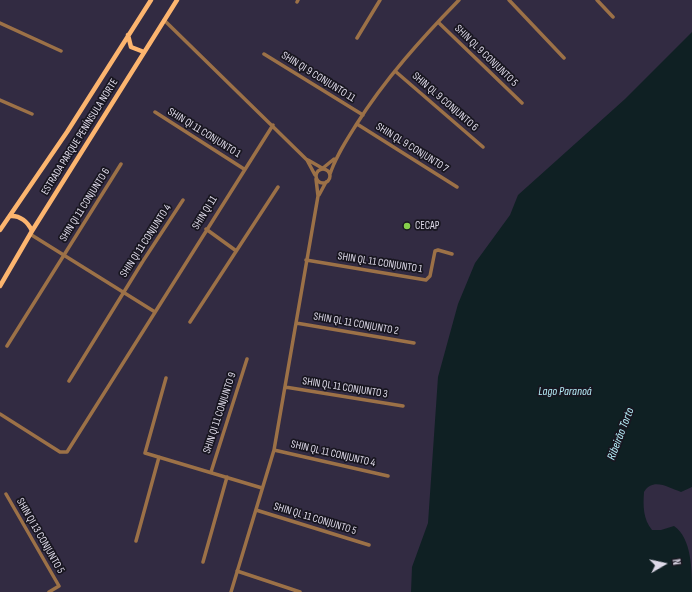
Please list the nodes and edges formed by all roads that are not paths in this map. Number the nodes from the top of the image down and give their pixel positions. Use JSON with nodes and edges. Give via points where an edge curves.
{"nodes":[{"id":1,"x":151,"y":0,"type":"edge"},
{"id":2,"x":177,"y":0,"type":"edge"},
{"id":3,"x":380,"y":0,"type":"edge"},
{"id":4,"x":459,"y":0,"type":"edge"},
{"id":5,"x":509,"y":0,"type":"edge"},
{"id":6,"x":597,"y":0,"type":"edge"},
{"id":7,"x":613,"y":17,"type":"dead end"},
{"id":8,"x":164,"y":20,"type":"junction"},
{"id":9,"x":438,"y":22,"type":"junction"},
{"id":10,"x":0,"y":23,"type":"edge"},
{"id":11,"x":128,"y":35,"type":"junction"},
{"id":12,"x":357,"y":38,"type":"dead end"},
{"id":13,"x":61,"y":51,"type":"dead end"},
{"id":14,"x":144,"y":52,"type":"junction"},
{"id":15,"x":264,"y":54,"type":"dead end"},
{"id":16,"x":564,"y":58,"type":"dead end"},
{"id":17,"x":395,"y":71,"type":"junction"},
{"id":18,"x":0,"y":100,"type":"edge"},
{"id":19,"x":522,"y":102,"type":"dead end"},
{"id":20,"x":155,"y":112,"type":"dead end"},
{"id":21,"x":32,"y":114,"type":"dead end"},
{"id":22,"x":362,"y":115,"type":"junction"},
{"id":23,"x":357,"y":124,"type":"junction"},
{"id":24,"x":273,"y":125,"type":"junction"},
{"id":25,"x":483,"y":147,"type":"dead end"},
{"id":26,"x":335,"y":158,"type":"junction"},
{"id":27,"x":307,"y":160,"type":"junction"},
{"id":28,"x":122,"y":164,"type":"dead end"},
{"id":29,"x":322,"y":168,"type":"junction"},
{"id":30,"x":244,"y":169,"type":"junction"},
{"id":31,"x":330,"y":174,"type":"junction"},
{"id":32,"x":316,"y":177,"type":"junction"},
{"id":33,"x":326,"y":182,"type":"junction"},
{"id":34,"x":278,"y":187,"type":"dead end"},
{"id":35,"x":457,"y":187,"type":"dead end"},
{"id":36,"x":318,"y":196,"type":"junction"},
{"id":37,"x":183,"y":200,"type":"dead end"},
{"id":38,"x":10,"y":216,"type":"junction"},
{"id":39,"x":206,"y":229,"type":"junction"},
{"id":40,"x":0,"y":230,"type":"edge"},
{"id":41,"x":31,"y":232,"type":"junction"},
{"id":42,"x":235,"y":250,"type":"junction"},
{"id":43,"x":452,"y":254,"type":"dead end"},
{"id":44,"x":64,"y":256,"type":"junction"},
{"id":45,"x":306,"y":260,"type":"junction"},
{"id":46,"x":0,"y":286,"type":"edge"},
{"id":47,"x":124,"y":292,"type":"junction"},
{"id":48,"x":155,"y":312,"type":"junction"},
{"id":49,"x":190,"y":322,"type":"dead end"},
{"id":50,"x":296,"y":323,"type":"junction"},
{"id":51,"x":414,"y":343,"type":"dead end"},
{"id":52,"x":7,"y":346,"type":"dead end"},
{"id":53,"x":247,"y":359,"type":"dead end"},
{"id":54,"x":166,"y":378,"type":"dead end"},
{"id":55,"x":69,"y":381,"type":"dead end"},
{"id":56,"x":285,"y":387,"type":"junction"},
{"id":57,"x":403,"y":406,"type":"dead end"},
{"id":58,"x":0,"y":414,"type":"edge"},
{"id":59,"x":274,"y":450,"type":"junction"},
{"id":60,"x":159,"y":457,"type":"junction"},
{"id":61,"x":211,"y":472,"type":"junction"},
{"id":62,"x":388,"y":476,"type":"dead end"},
{"id":63,"x":227,"y":477,"type":"junction"},
{"id":64,"x":262,"y":488,"type":"junction"},
{"id":65,"x":6,"y":494,"type":"dead end"},
{"id":66,"x":256,"y":510,"type":"junction"},
{"id":67,"x":136,"y":541,"type":"dead end"},
{"id":68,"x":369,"y":545,"type":"dead end"},
{"id":69,"x":203,"y":562,"type":"dead end"},
{"id":70,"x":237,"y":572,"type":"junction"},
{"id":71,"x":49,"y":592,"type":"edge"},
{"id":72,"x":231,"y":592,"type":"edge"},
{"id":73,"x":300,"y":592,"type":"edge"}],
"edges":[{"from":1,"to":11,"type":"main road","name":"ESTRADA PARQUE PENÍNSULA NORTE"},
{"from":2,"to":8,"type":"main road","name":"ESTRADA PARQUE PENÍNSULA NORTE"},
{"from":3,"to":12,"type":"street"},
{"from":4,"to":9,"type":"street"},
{"from":5,"to":16,"type":"street"},
{"from":6,"to":7,"type":"street"},
{"from":8,"to":14,"type":"main road","name":"ESTRADA PARQUE PENÍNSULA NORTE"},
{"from":8,"to":24,"type":"street"},
{"from":9,"to":17,"type":"street"},
{"from":9,"to":19,"type":"street","name":"SHIN QL 9 CONJUNTO 5"},
{"from":10,"to":13,"type":"street"},
{"from":11,"to":14,"type":"main road","via":[[131,47]]},
{"from":11,"to":38,"type":"main road","name":"ESTRADA PARQUE PENÍNSULA NORTE"},
{"from":14,"to":41,"type":"main road","name":"ESTRADA PARQUE PENÍNSULA NORTE"},
{"from":15,"to":22,"type":"street","name":"SHIN QI 9 CONJUNTO 11"},
{"from":17,"to":22,"type":"street"},
{"from":17,"to":25,"type":"street","name":"SHIN QL 9 CONJUNTO 6"},
{"from":18,"to":21,"type":"street"},
{"from":20,"to":30,"type":"street","name":"SHIN QI 11 CONJUNTO 1"},
{"from":22,"to":23,"type":"street"},
{"from":23,"to":26,"type":"street"},
{"from":23,"to":35,"type":"street","name":"SHIN QL 9 CONJUNTO 7"},
{"from":24,"to":27,"type":"street"},
{"from":24,"to":30,"type":"street","name":"SHIN QI 11"},
{"from":26,"to":29,"type":"street"},
{"from":26,"to":31,"type":"street"},
{"from":27,"to":29,"type":"street"},
{"from":27,"to":32,"type":"street"},
{"from":28,"to":44,"type":"street","name":"SHIN QI 11 CONJUNTO 6"},
{"from":29,"to":31,"type":"street"},
{"from":29,"to":32,"type":"street"},
{"from":30,"to":39,"type":"street","name":"SHIN QI 11"},
{"from":31,"to":33,"type":"street"},
{"from":32,"to":33,"type":"street","via":[[321,183]]},
{"from":32,"to":36,"type":"street"},
{"from":33,"to":36,"type":"street"},
{"from":34,"to":42,"type":"street"},
{"from":36,"to":45,"type":"street"},
{"from":37,"to":47,"type":"street","name":"SHIN QI 11 CONJUNTO 4"},
{"from":38,"to":40,"type":"main road","name":"ESTRADA PARQUE PENÍNSULA NORTE"},
{"from":38,"to":41,"type":"main road","via":[[23,219]]},
{"from":39,"to":42,"type":"street"},
{"from":39,"to":48,"type":"street","name":"SHIN QI 11"},
{"from":41,"to":44,"type":"street"},
{"from":41,"to":46,"type":"main road","name":"ESTRADA PARQUE PENÍNSULA NORTE"},
{"from":42,"to":49,"type":"street"},
{"from":43,"to":45,"type":"street","name":"SHIN QL 11 CONJUNTO 1","via":[[435,251],[430,276],[426,280]]},
{"from":44,"to":47,"type":"street"},
{"from":44,"to":52,"type":"street","name":"SHIN QI 11 CONJUNTO 6"},
{"from":45,"to":50,"type":"street"},
{"from":47,"to":48,"type":"street"},
{"from":47,"to":55,"type":"street","name":"SHIN QI 11 CONJUNTO 4"},
{"from":48,"to":58,"type":"street","name":"SHIN QI 11","via":[[64,453]]},
{"from":50,"to":51,"type":"street","name":"SHIN QL 11 CONJUNTO 2"},
{"from":50,"to":56,"type":"street"},
{"from":53,"to":61,"type":"street","name":"SHIN QI 11 CONJUNTO 9"},
{"from":54,"to":60,"type":"street","via":[[146,453]]},
{"from":56,"to":57,"type":"street","name":"SHIN QL 11 CONJUNTO 3"},
{"from":56,"to":59,"type":"street"},
{"from":59,"to":62,"type":"street","name":"SHIN QL 11 CONJUNTO 4"},
{"from":59,"to":64,"type":"street"},
{"from":60,"to":61,"type":"street"},
{"from":60,"to":67,"type":"street"},
{"from":61,"to":63,"type":"street"},
{"from":63,"to":64,"type":"street"},
{"from":63,"to":69,"type":"street"},
{"from":64,"to":66,"type":"street"},
{"from":65,"to":71,"type":"street","name":"SHIN QI 13 CONJUNTO 5","via":[[59,586]]},
{"from":66,"to":68,"type":"street","name":"SHIN QL 11 CONJUNTO 5"},
{"from":66,"to":70,"type":"street"},
{"from":70,"to":72,"type":"street"},
{"from":70,"to":73,"type":"street"}]}
